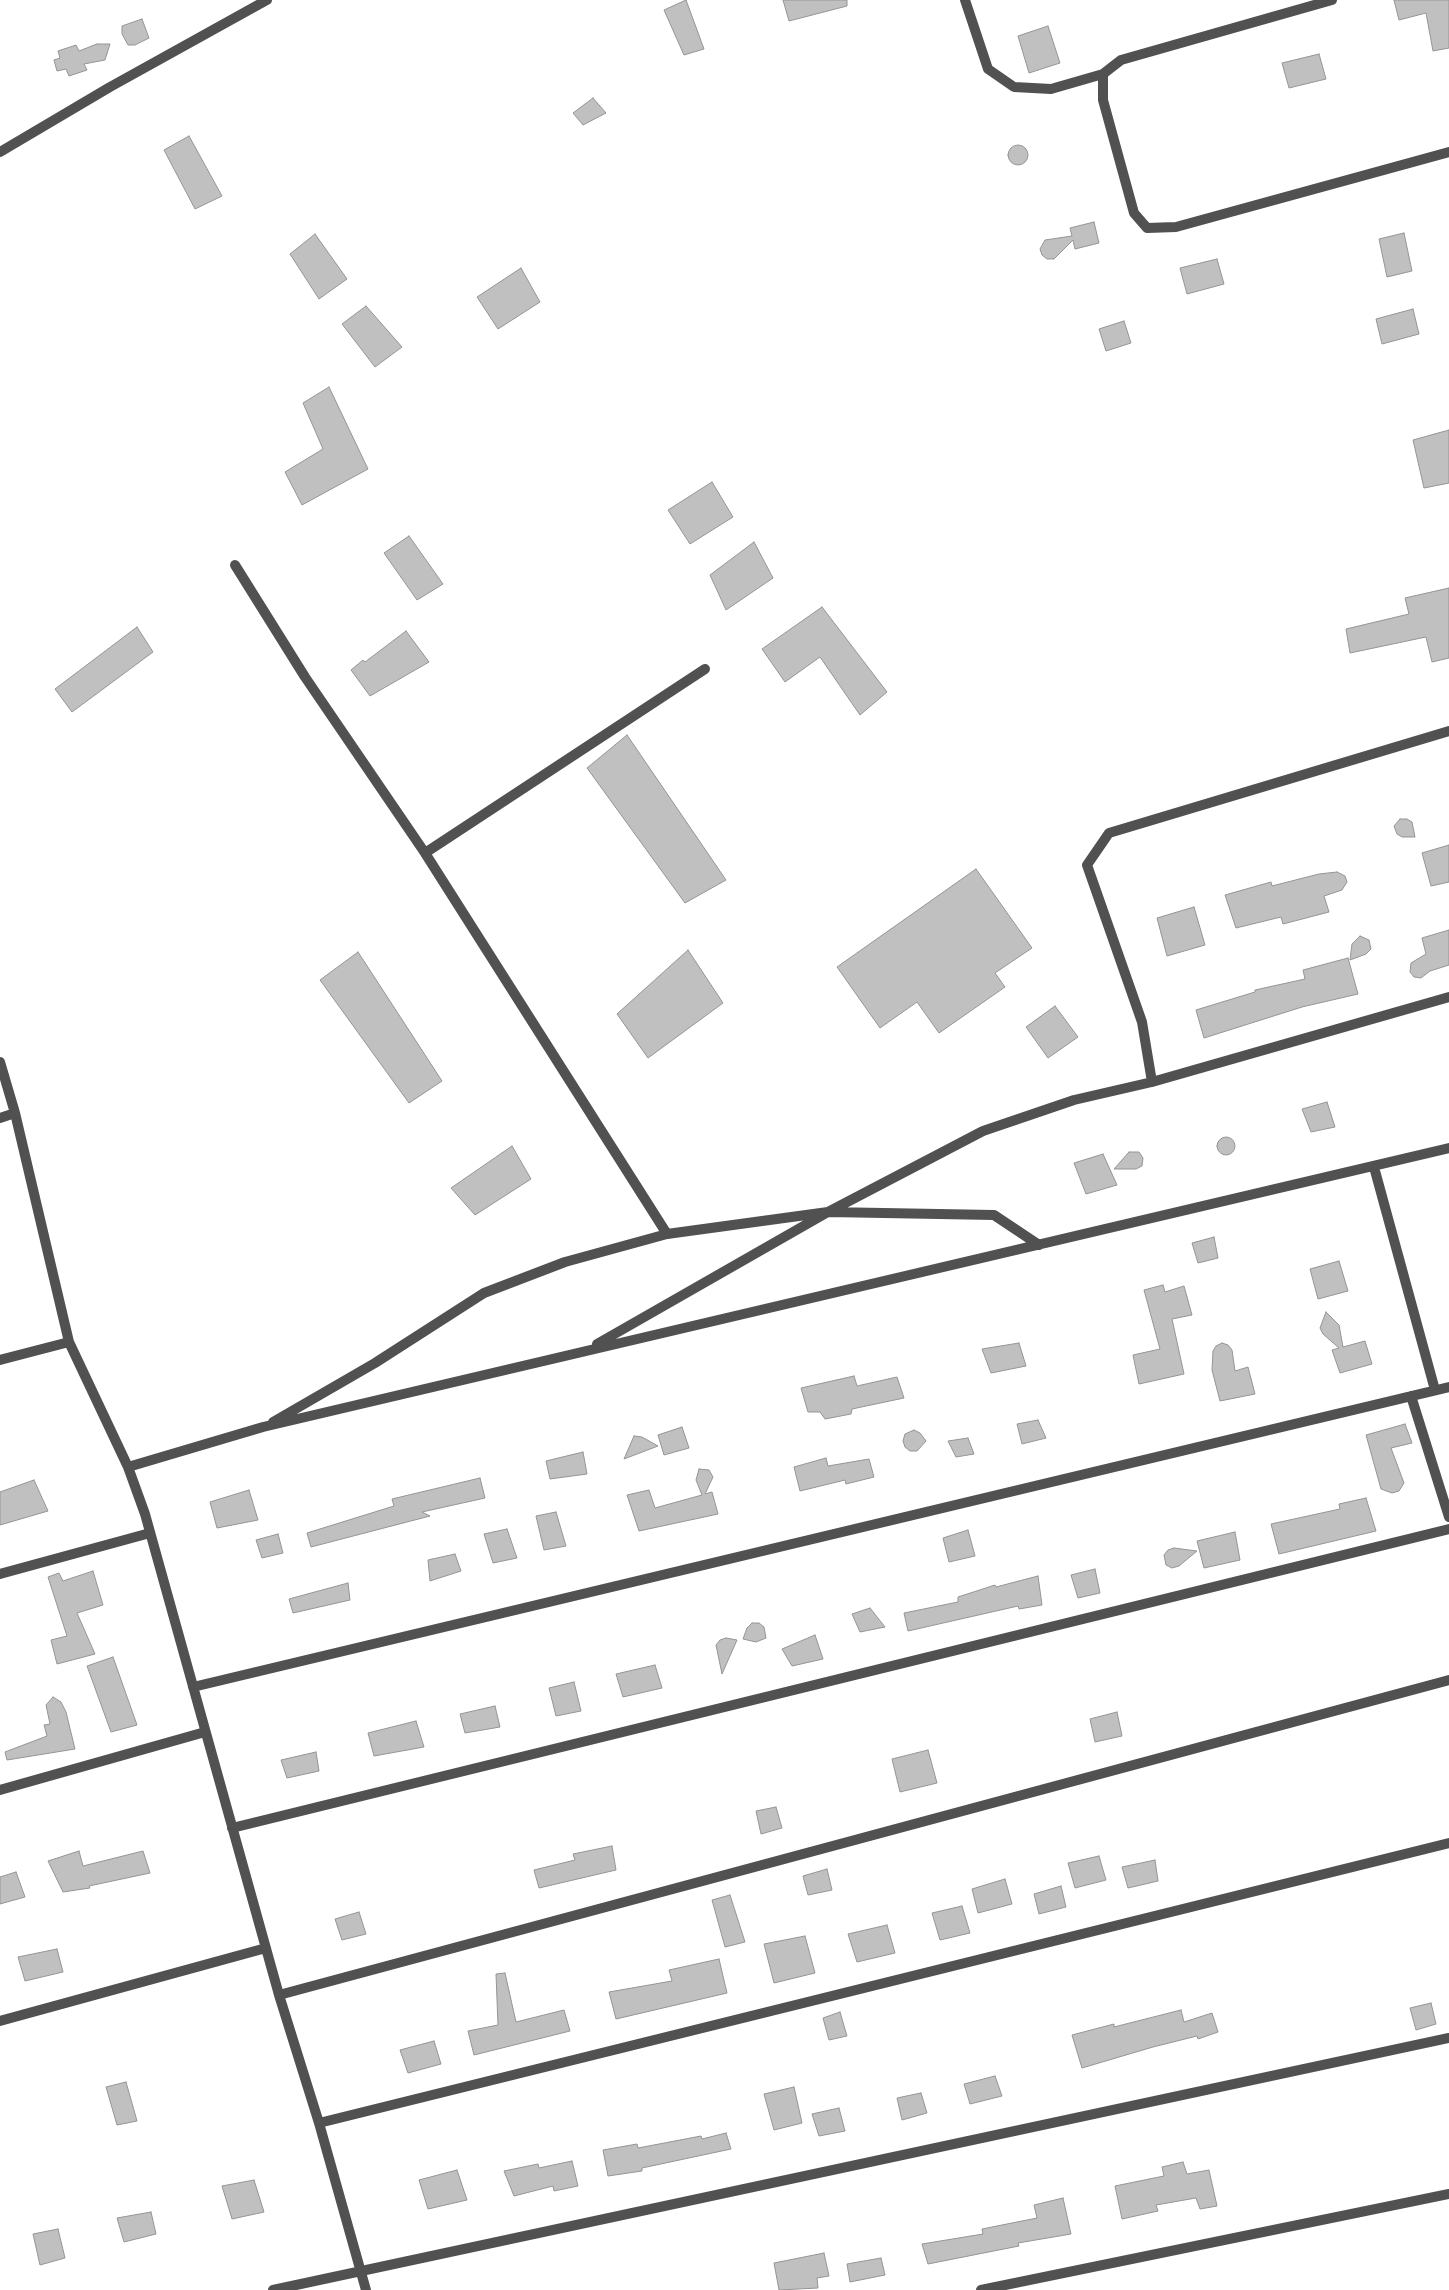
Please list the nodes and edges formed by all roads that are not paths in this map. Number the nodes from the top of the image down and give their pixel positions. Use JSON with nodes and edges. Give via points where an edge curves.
{"nodes":[{"id":1,"x":267,"y":0,"type":"edge"},
{"id":2,"x":965,"y":0,"type":"edge"},
{"id":3,"x":1332,"y":0,"type":"edge"},
{"id":4,"x":1103,"y":74,"type":"junction"},
{"id":5,"x":0,"y":152,"type":"edge"},
{"id":6,"x":1449,"y":152,"type":"edge"},
{"id":7,"x":235,"y":565,"type":"dead end"},
{"id":8,"x":705,"y":669,"type":"dead end"},
{"id":9,"x":1449,"y":731,"type":"edge"},
{"id":10,"x":425,"y":853,"type":"junction"},
{"id":11,"x":1449,"y":997,"type":"edge"},
{"id":12,"x":0,"y":1062,"type":"edge"},
{"id":13,"x":1152,"y":1082,"type":"junction"},
{"id":14,"x":15,"y":1114,"type":"junction"},
{"id":15,"x":0,"y":1118,"type":"edge"},
{"id":16,"x":1449,"y":1148,"type":"edge"},
{"id":17,"x":1374,"y":1167,"type":"junction"},
{"id":18,"x":828,"y":1212,"type":"junction"},
{"id":19,"x":667,"y":1234,"type":"junction"},
{"id":20,"x":1039,"y":1245,"type":"junction"},
{"id":21,"x":69,"y":1342,"type":"junction"},
{"id":22,"x":587,"y":1350,"type":"junction"},
{"id":23,"x":0,"y":1360,"type":"edge"},
{"id":24,"x":1449,"y":1387,"type":"edge"},
{"id":25,"x":1435,"y":1390,"type":"junction"},
{"id":26,"x":1411,"y":1396,"type":"junction"},
{"id":27,"x":263,"y":1427,"type":"junction"},
{"id":28,"x":128,"y":1466,"type":"junction"},
{"id":29,"x":1449,"y":1517,"type":"edge"},
{"id":30,"x":1449,"y":1529,"type":"edge"},
{"id":31,"x":150,"y":1533,"type":"junction"},
{"id":32,"x":0,"y":1574,"type":"edge"},
{"id":33,"x":1449,"y":1680,"type":"edge"},
{"id":34,"x":193,"y":1687,"type":"junction"},
{"id":35,"x":205,"y":1732,"type":"junction"},
{"id":36,"x":0,"y":1790,"type":"edge"},
{"id":37,"x":232,"y":1828,"type":"junction"},
{"id":38,"x":1449,"y":1843,"type":"edge"},
{"id":39,"x":266,"y":1948,"type":"junction"},
{"id":40,"x":279,"y":1996,"type":"junction"},
{"id":41,"x":0,"y":2021,"type":"edge"},
{"id":42,"x":1449,"y":2038,"type":"edge"},
{"id":43,"x":319,"y":2123,"type":"junction"},
{"id":44,"x":1449,"y":2194,"type":"edge"},
{"id":45,"x":361,"y":2270,"type":"junction"},
{"id":46,"x":273,"y":2290,"type":"edge"},
{"id":47,"x":366,"y":2290,"type":"edge"},
{"id":48,"x":981,"y":2290,"type":"edge"}],
"edges":[{"from":1,"to":5,"type":"street"},
{"from":2,"to":4,"type":"street","via":[[988,69],[1014,86],[1051,89]]},
{"from":3,"to":4,"type":"street","via":[[1121,60]]},
{"from":4,"to":6,"type":"street","via":[[1103,100],[1134,213],[1147,228],[1176,227]]},
{"from":7,"to":10,"type":"street","via":[[305,677]]},
{"from":8,"to":10,"type":"street"},
{"from":9,"to":13,"type":"street","via":[[1109,833],[1087,866],[1142,1022]]},
{"from":10,"to":19,"type":"street"},
{"from":11,"to":13,"type":"street"},
{"from":12,"to":14,"type":"street"},
{"from":13,"to":18,"type":"street","via":[[1074,1100],[983,1131]]},
{"from":14,"to":15,"type":"street"},
{"from":14,"to":21,"type":"street"},
{"from":16,"to":17,"type":"street"},
{"from":17,"to":20,"type":"street"},
{"from":17,"to":25,"type":"street"},
{"from":18,"to":19,"type":"street"},
{"from":18,"to":20,"type":"street","via":[[994,1215]]},
{"from":18,"to":22,"type":"street"},
{"from":19,"to":27,"type":"street","via":[[565,1262],[484,1293],[375,1364]]},
{"from":20,"to":22,"type":"street"},
{"from":21,"to":23,"type":"street"},
{"from":21,"to":28,"type":"street"},
{"from":22,"to":27,"type":"street"},
{"from":24,"to":25,"type":"street"},
{"from":25,"to":26,"type":"street"},
{"from":26,"to":29,"type":"street"},
{"from":26,"to":34,"type":"street"},
{"from":27,"to":28,"type":"street"},
{"from":28,"to":31,"type":"street"},
{"from":30,"to":37,"type":"street"},
{"from":31,"to":32,"type":"street"},
{"from":31,"to":34,"type":"street"},
{"from":33,"to":40,"type":"street"},
{"from":34,"to":35,"type":"street"},
{"from":35,"to":36,"type":"street"},
{"from":35,"to":37,"type":"street"},
{"from":37,"to":39,"type":"street"},
{"from":38,"to":43,"type":"street"},
{"from":39,"to":40,"type":"street"},
{"from":39,"to":41,"type":"street"},
{"from":40,"to":43,"type":"street"},
{"from":42,"to":45,"type":"street"},
{"from":43,"to":45,"type":"street"},
{"from":44,"to":48,"type":"street"},
{"from":45,"to":46,"type":"street"},
{"from":45,"to":47,"type":"street"}]}
